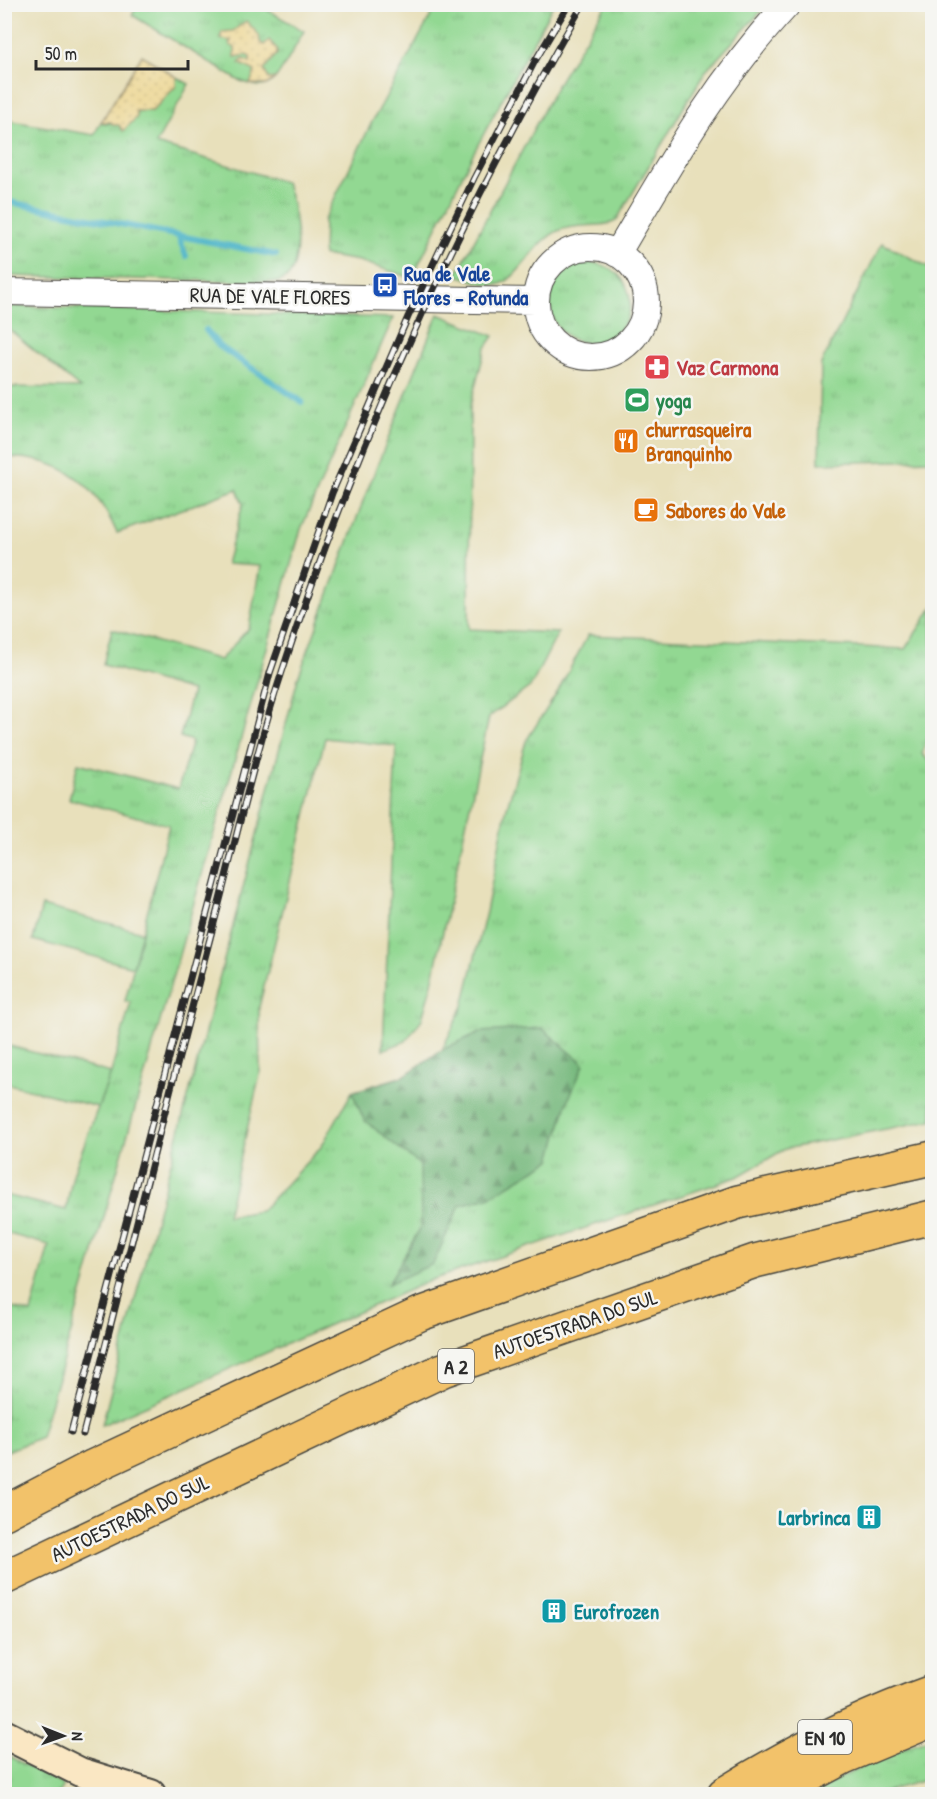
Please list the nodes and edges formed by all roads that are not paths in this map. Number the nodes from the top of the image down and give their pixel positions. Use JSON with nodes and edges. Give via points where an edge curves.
{"nodes":[{"id":1,"x":788,"y":4,"type":"edge"},
{"id":2,"x":617,"y":254,"type":"junction"},
{"id":3,"x":4,"y":292,"type":"edge"},
{"id":4,"x":536,"y":301,"type":"junction"},
{"id":5,"x":933,"y":1158,"type":"edge"},
{"id":6,"x":933,"y":1216,"type":"edge"},
{"id":7,"x":4,"y":1513,"type":"edge"},
{"id":8,"x":4,"y":1578,"type":"edge"},
{"id":9,"x":933,"y":1692,"type":"edge"},
{"id":10,"x":933,"y":1720,"type":"edge"},
{"id":11,"x":4,"y":1734,"type":"edge"},
{"id":12,"x":151,"y":1794,"type":"edge"},
{"id":13,"x":724,"y":1794,"type":"edge"},
{"id":14,"x":775,"y":1794,"type":"edge"}],
"edges":[{"from":1,"to":2,"type":"street","via":[[707,104]]},
{"from":2,"to":4,"type":"street","via":[[590,247],[563,254],[543,274]]},
{"from":2,"to":4,"type":"street","via":[[635,268],[644,289],[645,312],[635,335],[616,351],[591,358],[559,347],[538,319]]},
{"from":3,"to":4,"type":"street","name":"RUA DE VALE FLORES"},
{"from":5,"to":7,"type":"main road","via":[[738,1203],[420,1314]]},
{"from":6,"to":8,"type":"main road","name":"AUTOESTRADA DO SUL","number":"A 2","via":[[755,1261],[443,1370]]},
{"from":9,"to":13,"type":"main road","number":"EN 10","via":[[827,1736]]},
{"from":10,"to":14,"type":"main road","number":"EN 10","via":[[844,1757]]},
{"from":11,"to":12,"type":"main road","via":[[80,1772]]}]}
